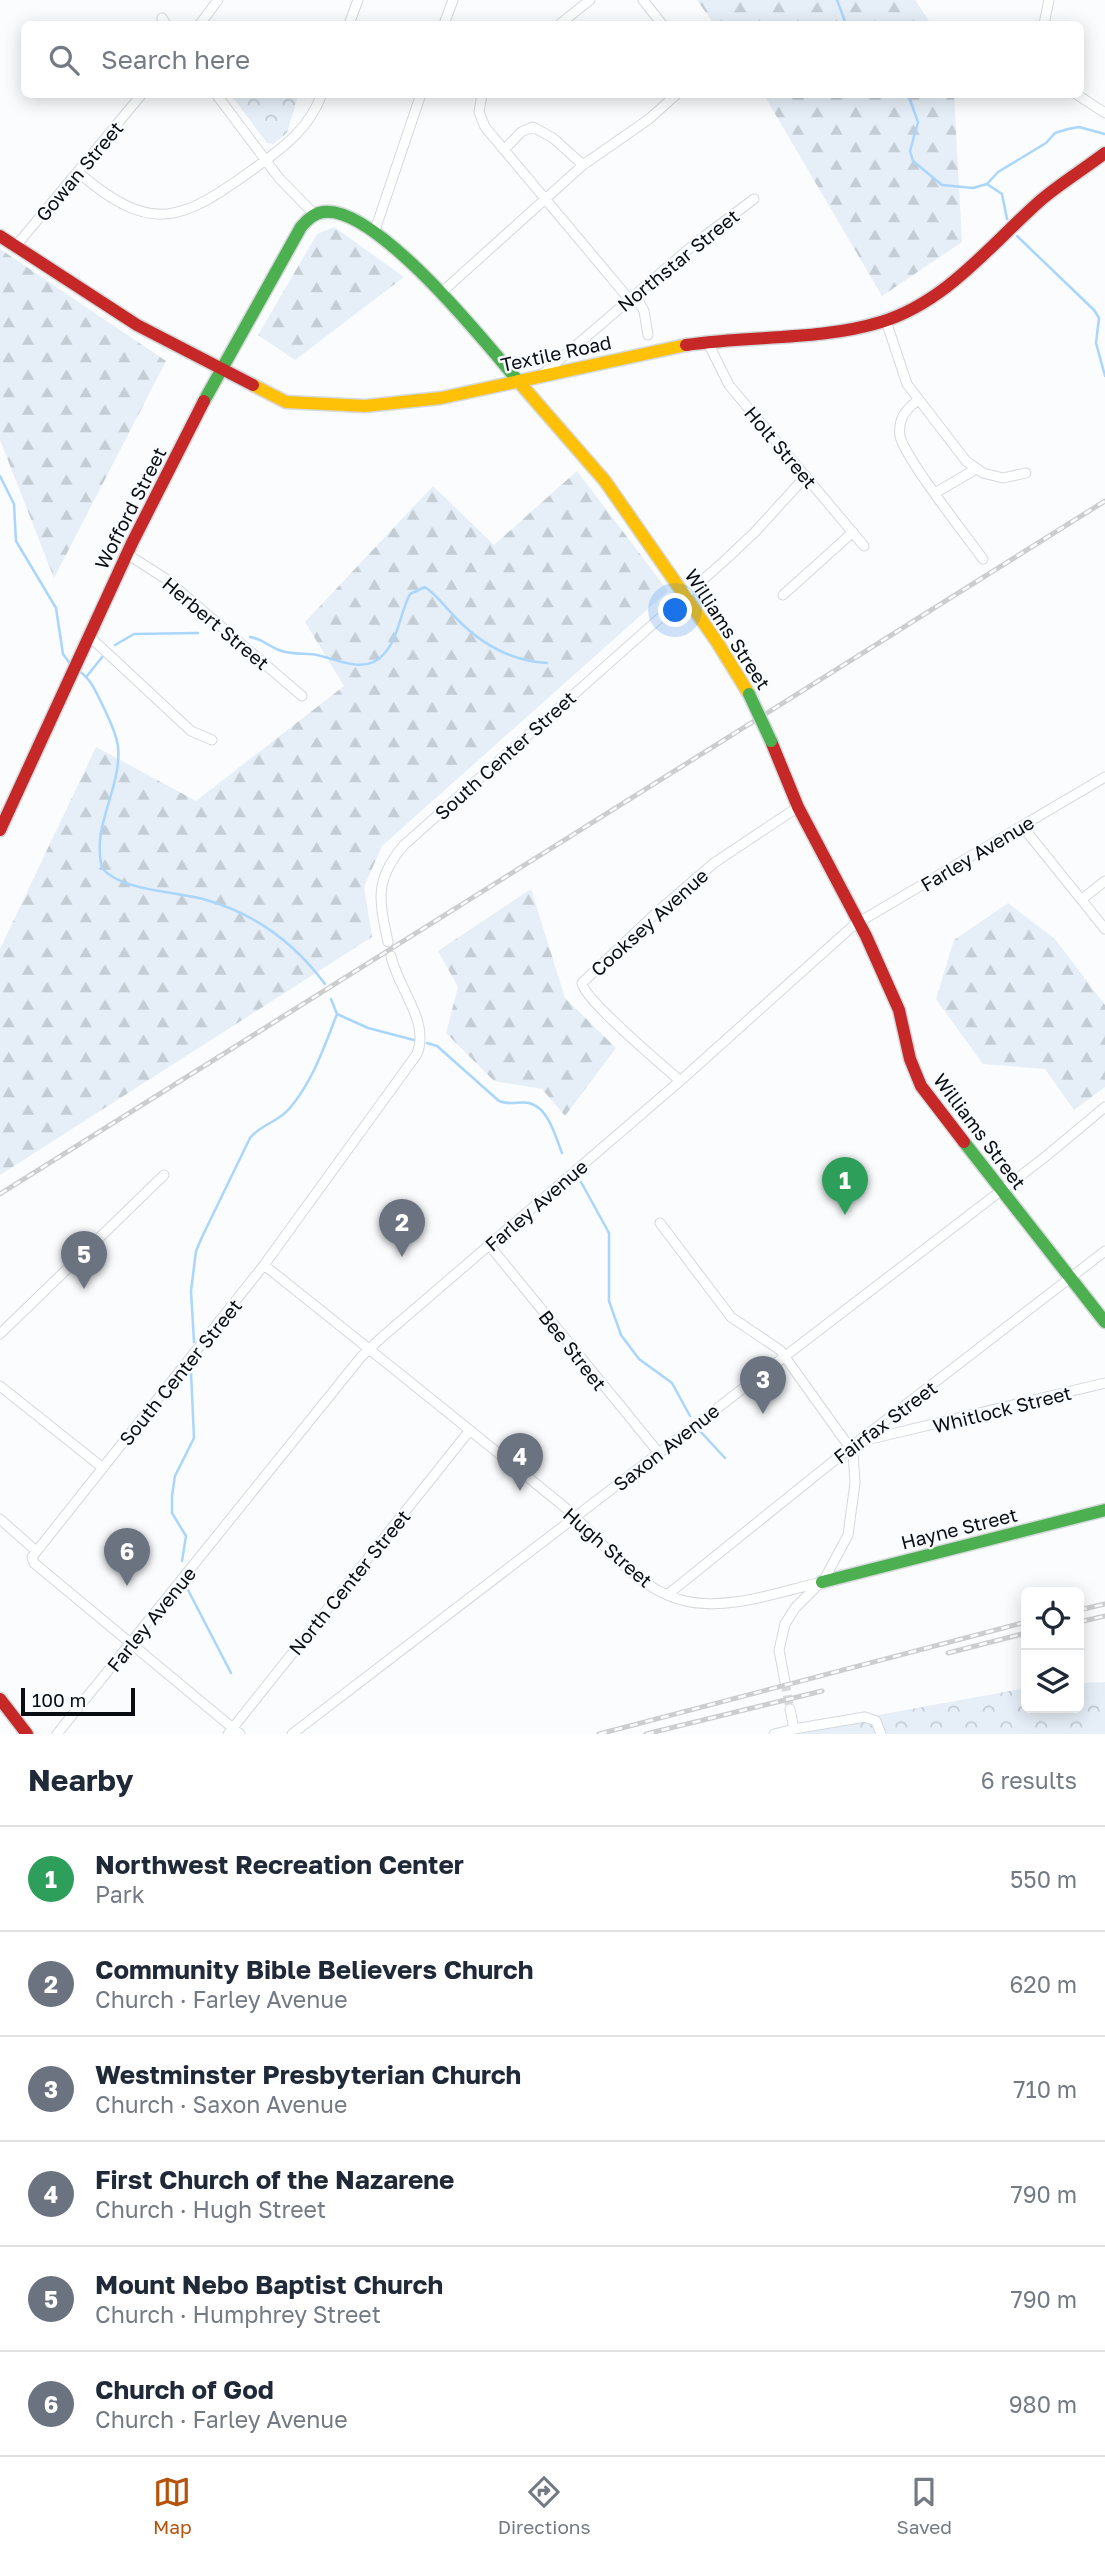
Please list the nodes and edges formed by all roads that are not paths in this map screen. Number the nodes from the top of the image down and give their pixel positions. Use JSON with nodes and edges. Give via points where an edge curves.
{"nodes":[{"id":1,"x":218,"y":0,"type":"edge"},
{"id":2,"x":358,"y":0,"type":"edge"},
{"id":3,"x":453,"y":0,"type":"edge"},
{"id":4,"x":590,"y":0,"type":"edge"},
{"id":5,"x":643,"y":0,"type":"edge"},
{"id":6,"x":1049,"y":0,"type":"edge"},
{"id":7,"x":202,"y":21,"type":"edge"},
{"id":8,"x":350,"y":21,"type":"edge"},
{"id":9,"x":445,"y":21,"type":"edge"},
{"id":10,"x":564,"y":21,"type":"edge"},
{"id":11,"x":660,"y":21,"type":"edge"},
{"id":12,"x":1045,"y":21,"type":"edge"},
{"id":13,"x":139,"y":98,"type":"edge"},
{"id":14,"x":219,"y":98,"type":"edge"},
{"id":15,"x":320,"y":98,"type":"edge"},
{"id":16,"x":420,"y":98,"type":"edge"},
{"id":17,"x":481,"y":98,"type":"edge"},
{"id":18,"x":672,"y":98,"type":"edge"},
{"id":19,"x":1082,"y":98,"type":"edge"},
{"id":20,"x":1105,"y":113,"type":"edge"},
{"id":21,"x":504,"y":150,"type":"junction"},
{"id":22,"x":1105,"y":153,"type":"edge"},
{"id":23,"x":266,"y":160,"type":"junction"},
{"id":24,"x":583,"y":165,"type":"junction"},
{"id":25,"x":78,"y":172,"type":"junction"},
{"id":26,"x":545,"y":198,"type":"junction"},
{"id":27,"x":754,"y":199,"type":"dead end"},
{"id":28,"x":315,"y":215,"type":"junction"},
{"id":29,"x":374,"y":233,"type":"junction"},
{"id":30,"x":0,"y":236,"type":"edge"},
{"id":31,"x":15,"y":247,"type":"junction"},
{"id":32,"x":442,"y":292,"type":"junction"},
{"id":33,"x":632,"y":297,"type":"junction"},
{"id":34,"x":886,"y":321,"type":"junction"},
{"id":35,"x":648,"y":335,"type":"dead end"},
{"id":36,"x":707,"y":341,"type":"junction"},
{"id":37,"x":220,"y":370,"type":"junction"},
{"id":38,"x":540,"y":377,"type":"junction"},
{"id":39,"x":520,"y":381,"type":"junction"},
{"id":40,"x":918,"y":400,"type":"junction"},
{"id":41,"x":976,"y":470,"type":"junction"},
{"id":42,"x":1026,"y":473,"type":"dead end"},
{"id":43,"x":806,"y":476,"type":"junction"},
{"id":44,"x":935,"y":493,"type":"junction"},
{"id":45,"x":853,"y":532,"type":"junction"},
{"id":46,"x":864,"y":546,"type":"dead end"},
{"id":47,"x":127,"y":554,"type":"junction"},
{"id":48,"x":983,"y":559,"type":"dead end"},
{"id":49,"x":684,"y":594,"type":"junction"},
{"id":50,"x":783,"y":595,"type":"dead end"},
{"id":51,"x":89,"y":636,"type":"junction"},
{"id":52,"x":302,"y":696,"type":"dead end"},
{"id":53,"x":212,"y":740,"type":"dead end"},
{"id":54,"x":1105,"y":777,"type":"edge"},
{"id":55,"x":798,"y":807,"type":"junction"},
{"id":56,"x":1022,"y":826,"type":"junction"},
{"id":57,"x":0,"y":830,"type":"edge"},
{"id":58,"x":1105,"y":881,"type":"edge"},
{"id":59,"x":1082,"y":899,"type":"junction"},
{"id":60,"x":859,"y":922,"type":"junction"},
{"id":61,"x":1105,"y":929,"type":"edge"},
{"id":62,"x":388,"y":942,"type":"dead end"},
{"id":63,"x":391,"y":957,"type":"dead end"},
{"id":64,"x":680,"y":1081,"type":"junction"},
{"id":65,"x":1105,"y":1107,"type":"edge"},
{"id":66,"x":163,"y":1175,"type":"dead end"},
{"id":67,"x":1000,"y":1191,"type":"junction"},
{"id":68,"x":660,"y":1223,"type":"dead end"},
{"id":69,"x":489,"y":1245,"type":"junction"},
{"id":70,"x":1105,"y":1251,"type":"edge"},
{"id":71,"x":1105,"y":1259,"type":"edge"},
{"id":72,"x":1092,"y":1261,"type":"junction"},
{"id":73,"x":264,"y":1265,"type":"junction"},
{"id":74,"x":1070,"y":1278,"type":"junction"},
{"id":75,"x":1105,"y":1322,"type":"edge"},
{"id":76,"x":0,"y":1334,"type":"edge"},
{"id":77,"x":369,"y":1349,"type":"junction"},
{"id":78,"x":783,"y":1357,"type":"junction"},
{"id":79,"x":1105,"y":1383,"type":"edge"},
{"id":80,"x":0,"y":1386,"type":"edge"},
{"id":81,"x":470,"y":1430,"type":"junction"},
{"id":82,"x":854,"y":1445,"type":"junction"},
{"id":83,"x":659,"y":1453,"type":"junction"},
{"id":84,"x":103,"y":1468,"type":"junction"},
{"id":85,"x":1105,"y":1510,"type":"edge"},
{"id":86,"x":574,"y":1518,"type":"junction"},
{"id":87,"x":0,"y":1519,"type":"edge"},
{"id":88,"x":35,"y":1550,"type":"junction"},
{"id":89,"x":822,"y":1582,"type":"junction"},
{"id":90,"x":667,"y":1595,"type":"junction"},
{"id":91,"x":131,"y":1643,"type":"junction"},
{"id":92,"x":785,"y":1682,"type":"tunnel mouth"},
{"id":93,"x":0,"y":1699,"type":"edge"},
{"id":94,"x":790,"y":1709,"type":"tunnel mouth"},
{"id":95,"x":794,"y":1729,"type":"junction"},
{"id":96,"x":234,"y":1732,"type":"edge"},
{"id":97,"x":27,"y":1734,"type":"edge"},
{"id":98,"x":57,"y":1734,"type":"edge"},
{"id":99,"x":292,"y":1734,"type":"edge"},
{"id":100,"x":774,"y":1734,"type":"edge"},
{"id":101,"x":881,"y":1734,"type":"edge"}],
"edges":[{"from":1,"to":7,"type":"street"},
{"from":2,"to":8,"type":"street"},
{"from":3,"to":9,"type":"street"},
{"from":4,"to":10,"type":"street"},
{"from":5,"to":11,"type":"street"},
{"from":6,"to":12,"type":"street"},
{"from":13,"to":25,"type":"street","name":"Gowan Street"},
{"from":14,"to":23,"type":"street"},
{"from":15,"to":23,"type":"street","via":[[304,128]]},
{"from":16,"to":29,"type":"street"},
{"from":17,"to":21,"type":"street","via":[[483,124]]},
{"from":18,"to":24,"type":"street"},
{"from":19,"to":20,"type":"street"},
{"from":21,"to":24,"type":"street","via":[[521,132],[533,127]]},
{"from":21,"to":26,"type":"street"},
{"from":22,"to":34,"type":"street","name":"Textile Road","via":[[1052,190],[950,284]]},
{"from":23,"to":25,"type":"street","via":[[210,201],[174,213],[121,206]]},
{"from":23,"to":28,"type":"street"},
{"from":24,"to":26,"type":"street"},
{"from":25,"to":31,"type":"street","name":"Gowan Street"},
{"from":26,"to":32,"type":"street"},
{"from":26,"to":33,"type":"street"},
{"from":27,"to":33,"type":"street","name":"Northstar Street"},
{"from":28,"to":29,"type":"street","name":"Williams Street","via":[[339,213]]},
{"from":28,"to":37,"type":"street","name":"Wofford Street","via":[[301,227]]},
{"from":29,"to":32,"type":"street","name":"Williams Street"},
{"from":30,"to":31,"type":"street","name":"Textile Road"},
{"from":31,"to":37,"type":"street","name":"Textile Road","via":[[94,300]]},
{"from":32,"to":39,"type":"street","name":"Williams Street"},
{"from":33,"to":35,"type":"street","via":[[645,311]]},
{"from":33,"to":38,"type":"street","name":"Northstar Street"},
{"from":34,"to":36,"type":"street","name":"Textile Road","via":[[824,332]]},
{"from":34,"to":40,"type":"street","via":[[903,376]]},
{"from":36,"to":38,"type":"street","name":"Textile Road"},
{"from":36,"to":43,"type":"street","name":"Holt Street","via":[[729,385]]},
{"from":37,"to":39,"type":"street","name":"Textile Road","via":[[286,402],[327,407],[421,401]]},
{"from":37,"to":47,"type":"street","name":"Wofford Street"},
{"from":38,"to":39,"type":"street","name":"Textile Road"},
{"from":39,"to":49,"type":"street","name":"Williams Street","via":[[604,481]]},
{"from":40,"to":41,"type":"street"},
{"from":40,"to":44,"type":"street","via":[[905,410],[900,434]]},
{"from":41,"to":42,"type":"street","via":[[1003,478]]},
{"from":41,"to":44,"type":"street"},
{"from":43,"to":45,"type":"street","name":"Holt Street"},
{"from":43,"to":49,"type":"street","name":"South Center Street","via":[[755,532]]},
{"from":44,"to":48,"type":"street"},
{"from":45,"to":46,"type":"street","name":"Holt Street"},
{"from":45,"to":50,"type":"street"},
{"from":47,"to":51,"type":"street","name":"Wofford Street"},
{"from":47,"to":52,"type":"street","name":"Herbert Street","via":[[166,579]]},
{"from":49,"to":55,"type":"street","name":"Williams Street","bridge":true,"via":[[749,694]]},
{"from":49,"to":62,"type":"street","name":"South Center Street","via":[[395,856],[386,868],[380,891]]},
{"from":51,"to":53,"type":"street","via":[[191,731]]},
{"from":51,"to":57,"type":"street","name":"Wofford Street"},
{"from":54,"to":56,"type":"street","name":"Farley Avenue"},
{"from":55,"to":60,"type":"street","name":"Williams Street"},
{"from":55,"to":64,"type":"street","name":"Cooksey Avenue","via":[[714,863],[582,983],[584,991]]},
{"from":56,"to":59,"type":"street"},
{"from":56,"to":60,"type":"street","name":"Farley Avenue"},
{"from":58,"to":59,"type":"street"},
{"from":59,"to":61,"type":"street"},
{"from":60,"to":64,"type":"street","name":"Farley Avenue"},
{"from":60,"to":67,"type":"street","name":"Williams Street","via":[[902,1017],[921,1086]]},
{"from":63,"to":73,"type":"street","name":"South Center Street","via":[[419,1025],[417,1054]]},
{"from":64,"to":69,"type":"street","name":"Farley Avenue"},
{"from":65,"to":67,"type":"street","name":"Saxon Avenue"},
{"from":66,"to":76,"type":"street"},
{"from":67,"to":74,"type":"street","name":"Williams Street"},
{"from":67,"to":78,"type":"street","name":"Saxon Avenue"},
{"from":68,"to":78,"type":"street","via":[[732,1317]]},
{"from":69,"to":77,"type":"street","name":"Farley Avenue"},
{"from":69,"to":83,"type":"street","name":"Bee Street"},
{"from":70,"to":72,"type":"street","name":"Fairfax Street"},
{"from":71,"to":72,"type":"street"},
{"from":72,"to":74,"type":"street","name":"Fairfax Street"},
{"from":73,"to":77,"type":"street","name":"Hugh Street"},
{"from":73,"to":84,"type":"street","name":"South Center Street"},
{"from":74,"to":75,"type":"street","name":"Williams Street"},
{"from":74,"to":82,"type":"street","name":"Fairfax Street"},
{"from":77,"to":81,"type":"street","name":"Hugh Street"},
{"from":77,"to":91,"type":"street","name":"Farley Avenue"},
{"from":78,"to":82,"type":"street"},
{"from":78,"to":83,"type":"street","name":"Saxon Avenue"},
{"from":79,"to":82,"type":"street","name":"Whitlock Street"},
{"from":80,"to":84,"type":"street"},
{"from":81,"to":86,"type":"street","name":"Hugh Street"},
{"from":81,"to":96,"type":"street","name":"North Center Street"},
{"from":82,"to":89,"type":"street","via":[[851,1522],[842,1551]]},
{"from":82,"to":90,"type":"street","name":"Fairfax Street"},
{"from":83,"to":86,"type":"street","name":"Saxon Avenue"},
{"from":84,"to":88,"type":"street","name":"South Center Street"},
{"from":85,"to":89,"type":"street","name":"Hayne Street"},
{"from":86,"to":90,"type":"street","name":"Hugh Street","via":[[611,1554]]},
{"from":86,"to":99,"type":"street","name":"Saxon Avenue"},
{"from":87,"to":88,"type":"street"},
{"from":88,"to":91,"type":"street","via":[[34,1563]]},
{"from":89,"to":90,"type":"street","name":"Hugh Street","via":[[719,1603]]},
{"from":89,"to":92,"type":"street","via":[[795,1608],[782,1631],[779,1650]]},
{"from":91,"to":96,"type":"street"},
{"from":91,"to":98,"type":"street","name":"Farley Avenue"},
{"from":93,"to":97,"type":"street"},
{"from":94,"to":95,"type":"street"},
{"from":95,"to":100,"type":"street"},
{"from":95,"to":101,"type":"street","via":[[865,1717],[876,1721]]}]}
